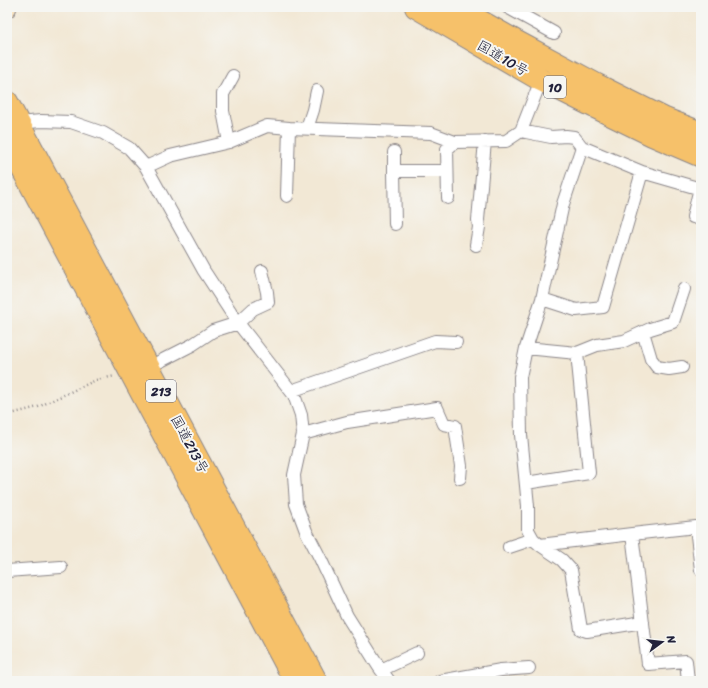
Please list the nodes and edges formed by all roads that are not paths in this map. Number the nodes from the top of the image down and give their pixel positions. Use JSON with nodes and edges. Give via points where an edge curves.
{"nodes":[{"id":1,"x":416,"y":7,"type":"edge"},
{"id":2,"x":454,"y":7,"type":"edge"},
{"id":3,"x":507,"y":7,"type":"edge"},
{"id":4,"x":554,"y":33,"type":"dead end"},
{"id":5,"x":233,"y":76,"type":"dead end"},
{"id":6,"x":541,"y":80,"type":"junction"},
{"id":7,"x":317,"y":91,"type":"dead end"},
{"id":8,"x":7,"y":102,"type":"edge"},
{"id":9,"x":289,"y":128,"type":"junction"},
{"id":10,"x":307,"y":128,"type":"junction"},
{"id":11,"x":11,"y":130,"type":"edge"},
{"id":12,"x":521,"y":131,"type":"junction"},
{"id":13,"x":701,"y":134,"type":"edge"},
{"id":14,"x":486,"y":141,"type":"junction"},
{"id":15,"x":229,"y":142,"type":"junction"},
{"id":16,"x":455,"y":142,"type":"junction"},
{"id":17,"x":582,"y":147,"type":"junction"},
{"id":18,"x":394,"y":152,"type":"dead end"},
{"id":19,"x":701,"y":156,"type":"edge"},
{"id":20,"x":146,"y":167,"type":"junction"},
{"id":21,"x":394,"y":171,"type":"junction"},
{"id":22,"x":448,"y":171,"type":"junction"},
{"id":23,"x":642,"y":172,"type":"junction"},
{"id":24,"x":700,"y":189,"type":"edge"},
{"id":25,"x":287,"y":196,"type":"dead end"},
{"id":26,"x":448,"y":198,"type":"dead end"},
{"id":27,"x":701,"y":219,"type":"edge"},
{"id":28,"x":395,"y":224,"type":"dead end"},
{"id":29,"x":476,"y":245,"type":"dead end"},
{"id":30,"x":262,"y":271,"type":"dead end"},
{"id":31,"x":684,"y":289,"type":"dead end"},
{"id":32,"x":542,"y":299,"type":"junction"},
{"id":33,"x":238,"y":323,"type":"junction"},
{"id":34,"x":643,"y":332,"type":"junction"},
{"id":35,"x":456,"y":342,"type":"dead end"},
{"id":36,"x":526,"y":348,"type":"junction"},
{"id":37,"x":577,"y":353,"type":"junction"},
{"id":38,"x":682,"y":368,"type":"dead end"},
{"id":39,"x":140,"y":370,"type":"junction"},
{"id":40,"x":291,"y":391,"type":"junction"},
{"id":41,"x":303,"y":434,"type":"junction"},
{"id":42,"x":460,"y":478,"type":"dead end"},
{"id":43,"x":526,"y":483,"type":"junction"},
{"id":44,"x":632,"y":534,"type":"junction"},
{"id":45,"x":537,"y":542,"type":"junction"},
{"id":46,"x":509,"y":547,"type":"dead end"},
{"id":47,"x":61,"y":567,"type":"dead end"},
{"id":48,"x":701,"y":570,"type":"edge"},
{"id":49,"x":7,"y":571,"type":"edge"},
{"id":50,"x":643,"y":622,"type":"junction"},
{"id":51,"x":417,"y":653,"type":"dead end"},
{"id":52,"x":529,"y":668,"type":"dead end"},
{"id":53,"x":381,"y":670,"type":"junction"},
{"id":54,"x":296,"y":681,"type":"edge"},
{"id":55,"x":316,"y":681,"type":"edge"},
{"id":56,"x":389,"y":681,"type":"edge"},
{"id":57,"x":440,"y":681,"type":"edge"},
{"id":58,"x":688,"y":681,"type":"edge"}],
"edges":[{"from":1,"to":6,"type":"highway","name":"国道10号","number":"10"},
{"from":2,"to":13,"type":"highway","name":"国道10号","number":"10","via":[[597,85]]},
{"from":3,"to":4,"type":"street"},
{"from":5,"to":15,"type":"street","via":[[223,94],[223,111]]},
{"from":6,"to":12,"type":"street"},
{"from":6,"to":19,"type":"highway","name":"国道10号","number":"10","via":[[652,135]]},
{"from":7,"to":10,"type":"street"},
{"from":8,"to":11,"type":"highway","name":"国道213号","number":"213"},
{"from":9,"to":10,"type":"street"},
{"from":9,"to":15,"type":"street","via":[[267,126]]},
{"from":9,"to":25,"type":"street"},
{"from":10,"to":16,"type":"street","via":[[431,133]]},
{"from":11,"to":20,"type":"street","via":[[41,121],[71,122],[103,133],[129,148]]},
{"from":11,"to":39,"type":"highway","name":"国道213号","number":"213"},
{"from":12,"to":14,"type":"street","via":[[506,141]]},
{"from":12,"to":17,"type":"street","via":[[551,137],[574,137]]},
{"from":14,"to":16,"type":"street"},
{"from":14,"to":29,"type":"street","via":[[478,220],[480,227]]},
{"from":15,"to":20,"type":"street","via":[[170,156]]},
{"from":16,"to":22,"type":"street","via":[[447,149]]},
{"from":17,"to":23,"type":"street"},
{"from":17,"to":32,"type":"street","via":[[563,204]]},
{"from":18,"to":21,"type":"street"},
{"from":20,"to":33,"type":"street","via":[[204,271]]},
{"from":21,"to":22,"type":"street"},
{"from":21,"to":28,"type":"street"},
{"from":22,"to":26,"type":"street"},
{"from":23,"to":24,"type":"street"},
{"from":23,"to":32,"type":"street","via":[[603,307],[576,310]]},
{"from":24,"to":27,"type":"street","via":[[693,218]]},
{"from":30,"to":33,"type":"street","via":[[268,302],[253,309]]},
{"from":31,"to":34,"type":"street","via":[[673,322]]},
{"from":32,"to":36,"type":"street"},
{"from":33,"to":39,"type":"street","via":[[213,331],[192,345]]},
{"from":33,"to":40,"type":"street"},
{"from":34,"to":37,"type":"street","via":[[624,341],[597,345]]},
{"from":34,"to":38,"type":"street","via":[[652,360],[657,367]]},
{"from":35,"to":40,"type":"street","via":[[435,341]]},
{"from":36,"to":37,"type":"street"},
{"from":36,"to":43,"type":"street","via":[[520,377],[521,435]]},
{"from":37,"to":43,"type":"street","via":[[590,472]]},
{"from":39,"to":54,"type":"highway","name":"国道213号","number":"213"},
{"from":39,"to":55,"type":"highway","name":"国道213号","number":"213"},
{"from":40,"to":41,"type":"street","via":[[301,416]]},
{"from":41,"to":42,"type":"street","via":[[347,422],[436,408],[444,424],[455,426]]},
{"from":41,"to":53,"type":"street","via":[[294,475],[296,504],[306,531],[347,616]]},
{"from":43,"to":45,"type":"street","via":[[528,530]]},
{"from":44,"to":45,"type":"street"},
{"from":44,"to":48,"type":"street","via":[[696,527]]},
{"from":44,"to":50,"type":"street"},
{"from":45,"to":46,"type":"street"},
{"from":45,"to":50,"type":"street","via":[[571,570],[581,629],[587,632]]},
{"from":47,"to":49,"type":"street"},
{"from":50,"to":58,"type":"street","via":[[648,664],[686,661]]},
{"from":51,"to":53,"type":"street"},
{"from":52,"to":57,"type":"street","via":[[501,670]]},
{"from":53,"to":56,"type":"street"}]}
